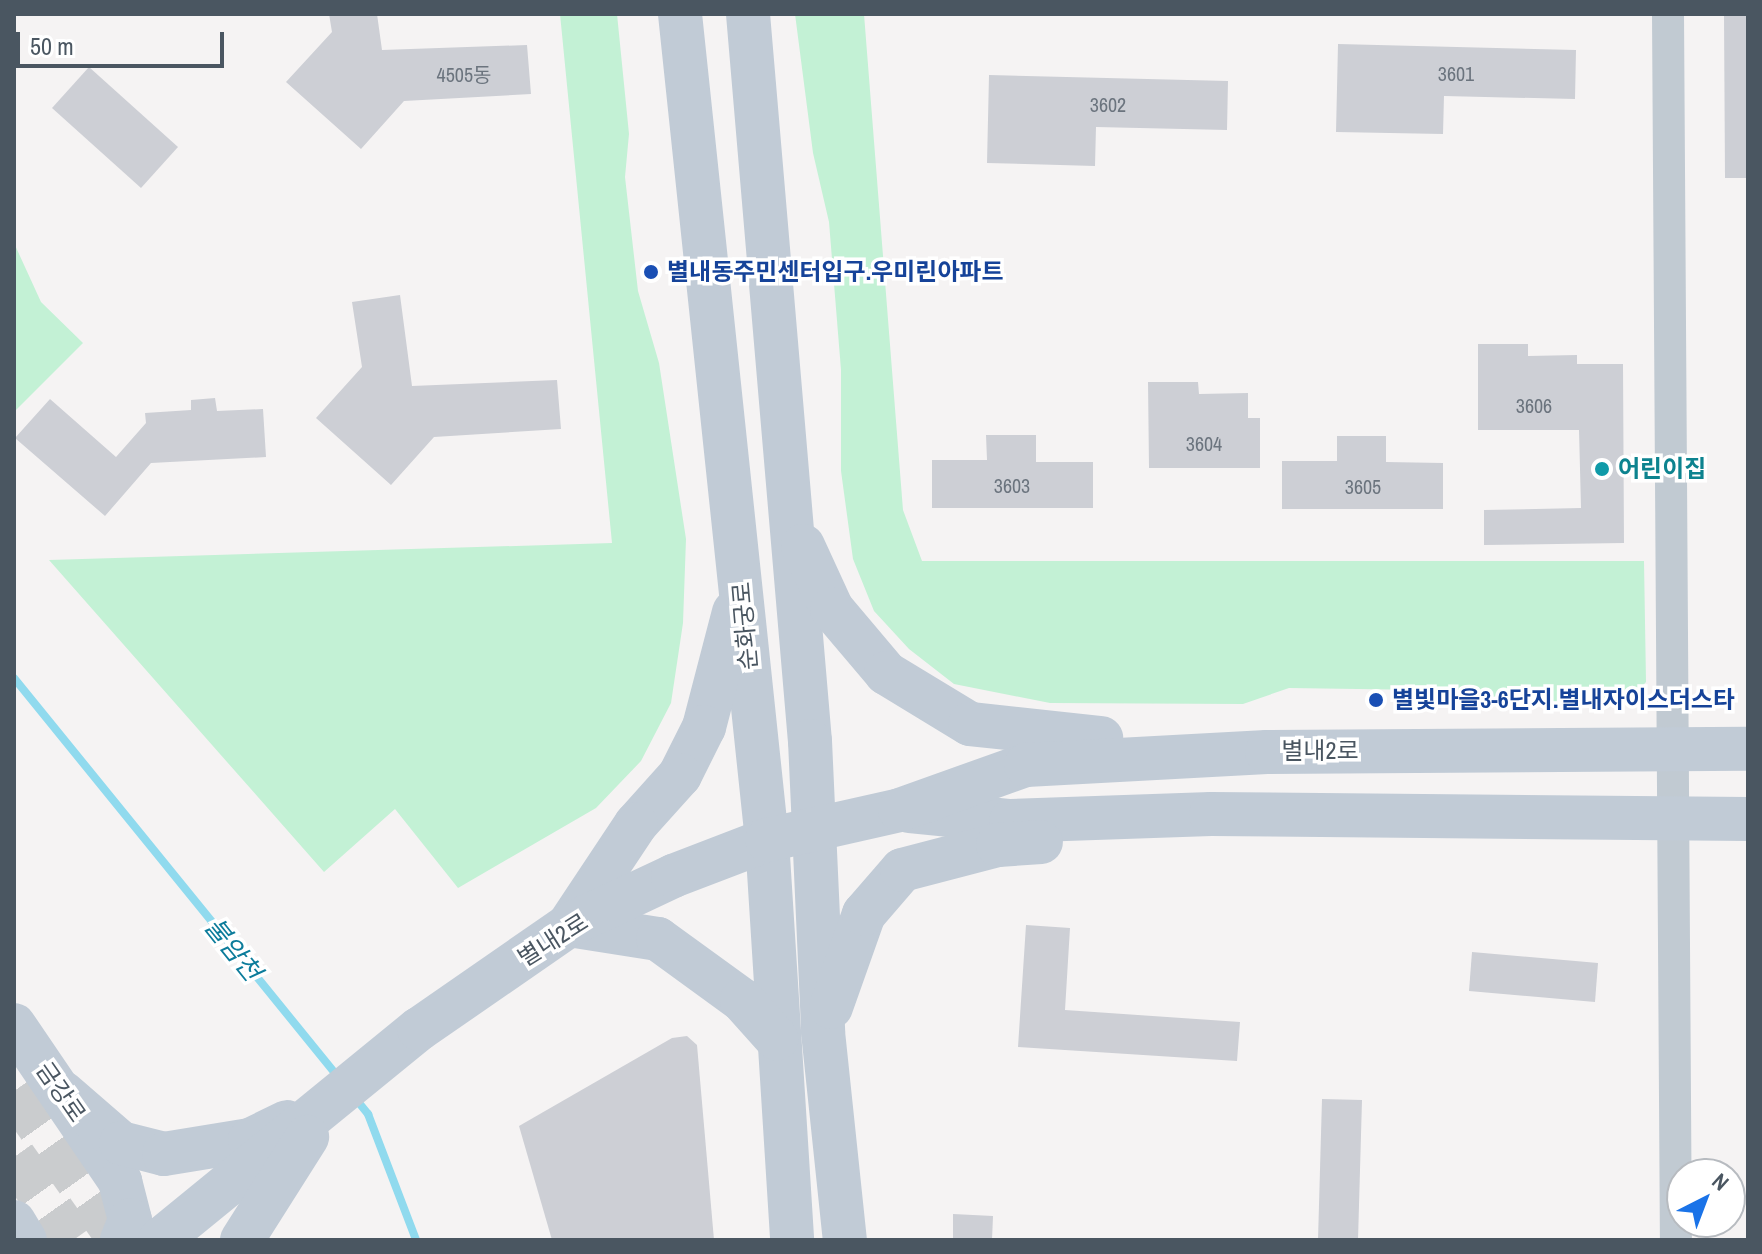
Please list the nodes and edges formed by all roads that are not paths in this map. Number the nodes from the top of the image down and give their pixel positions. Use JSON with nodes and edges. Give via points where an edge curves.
{"nodes":[{"id":1,"x":680,"y":14,"type":"edge"},
{"id":2,"x":748,"y":14,"type":"edge"},
{"id":3,"x":1668,"y":14,"type":"edge"},
{"id":4,"x":791,"y":521,"type":"junction"},
{"id":5,"x":741,"y":583,"type":"junction"},
{"id":6,"x":1748,"y":749,"type":"edge"},
{"id":7,"x":1671,"y":750,"type":"junction"},
{"id":8,"x":1267,"y":752,"type":"junction"},
{"id":9,"x":900,"y":810,"type":"junction"},
{"id":10,"x":1211,"y":814,"type":"junction"},
{"id":11,"x":1748,"y":819,"type":"edge"},
{"id":12,"x":1671,"y":820,"type":"junction"},
{"id":13,"x":816,"y":829,"type":"junction"},
{"id":14,"x":767,"y":840,"type":"junction"},
{"id":15,"x":569,"y":925,"type":"junction"},
{"id":16,"x":14,"y":1025,"type":"edge"},
{"id":17,"x":823,"y":1032,"type":"junction"},
{"id":18,"x":777,"y":1039,"type":"junction"},
{"id":19,"x":63,"y":1093,"type":"junction"},
{"id":20,"x":331,"y":1101,"type":"junction"},
{"id":21,"x":257,"y":1168,"type":"junction"},
{"id":22,"x":160,"y":1239,"type":"edge"},
{"id":23,"x":122,"y":1240,"type":"edge"},
{"id":24,"x":242,"y":1240,"type":"edge"},
{"id":25,"x":792,"y":1240,"type":"edge"},
{"id":26,"x":845,"y":1240,"type":"edge"},
{"id":27,"x":1676,"y":1240,"type":"edge"}],
"edges":[{"from":1,"to":5,"type":"street","name":"순화궁로"},
{"from":2,"to":4,"type":"street"},
{"from":3,"to":7,"type":"street"},
{"from":4,"to":8,"type":"street","via":[[832,609],[886,673],[970,724]]},
{"from":4,"to":13,"type":"street"},
{"from":5,"to":14,"type":"street","name":"순화궁로"},
{"from":5,"to":15,"type":"street","via":[[704,727],[680,775],[636,824]]},
{"from":6,"to":7,"type":"street","name":"별내2로"},
{"from":7,"to":8,"type":"street","name":"별내2로"},
{"from":7,"to":12,"type":"street"},
{"from":8,"to":9,"type":"street","name":"별내2로","via":[[1026,765]]},
{"from":9,"to":10,"type":"street","name":"별내2로","via":[[1011,821]]},
{"from":9,"to":13,"type":"street","name":"별내2로"},
{"from":10,"to":12,"type":"street","name":"별내2로"},
{"from":10,"to":17,"type":"street","via":[[1076,839],[998,845],[902,870],[864,914]]},
{"from":11,"to":12,"type":"street","name":"별내2로"},
{"from":12,"to":27,"type":"street"},
{"from":13,"to":14,"type":"street","name":"별내2로"},
{"from":13,"to":17,"type":"street"},
{"from":14,"to":15,"type":"street","name":"별내2로","via":[[673,876]]},
{"from":14,"to":18,"type":"street","name":"순화궁로"},
{"from":15,"to":18,"type":"street","via":[[658,939],[742,1000]]},
{"from":15,"to":20,"type":"street","name":"별내2로","via":[[419,1029]]},
{"from":16,"to":19,"type":"street","name":"금강로"},
{"from":17,"to":26,"type":"street"},
{"from":18,"to":25,"type":"street","name":"순화궁로"},
{"from":19,"to":21,"type":"street","via":[[121,1143]]},
{"from":19,"to":23,"type":"street","name":"금강로","via":[[120,1181],[130,1220]]},
{"from":20,"to":21,"type":"street"},
{"from":20,"to":21,"type":"street"},
{"from":21,"to":22,"type":"street"},
{"from":21,"to":24,"type":"street"}]}
